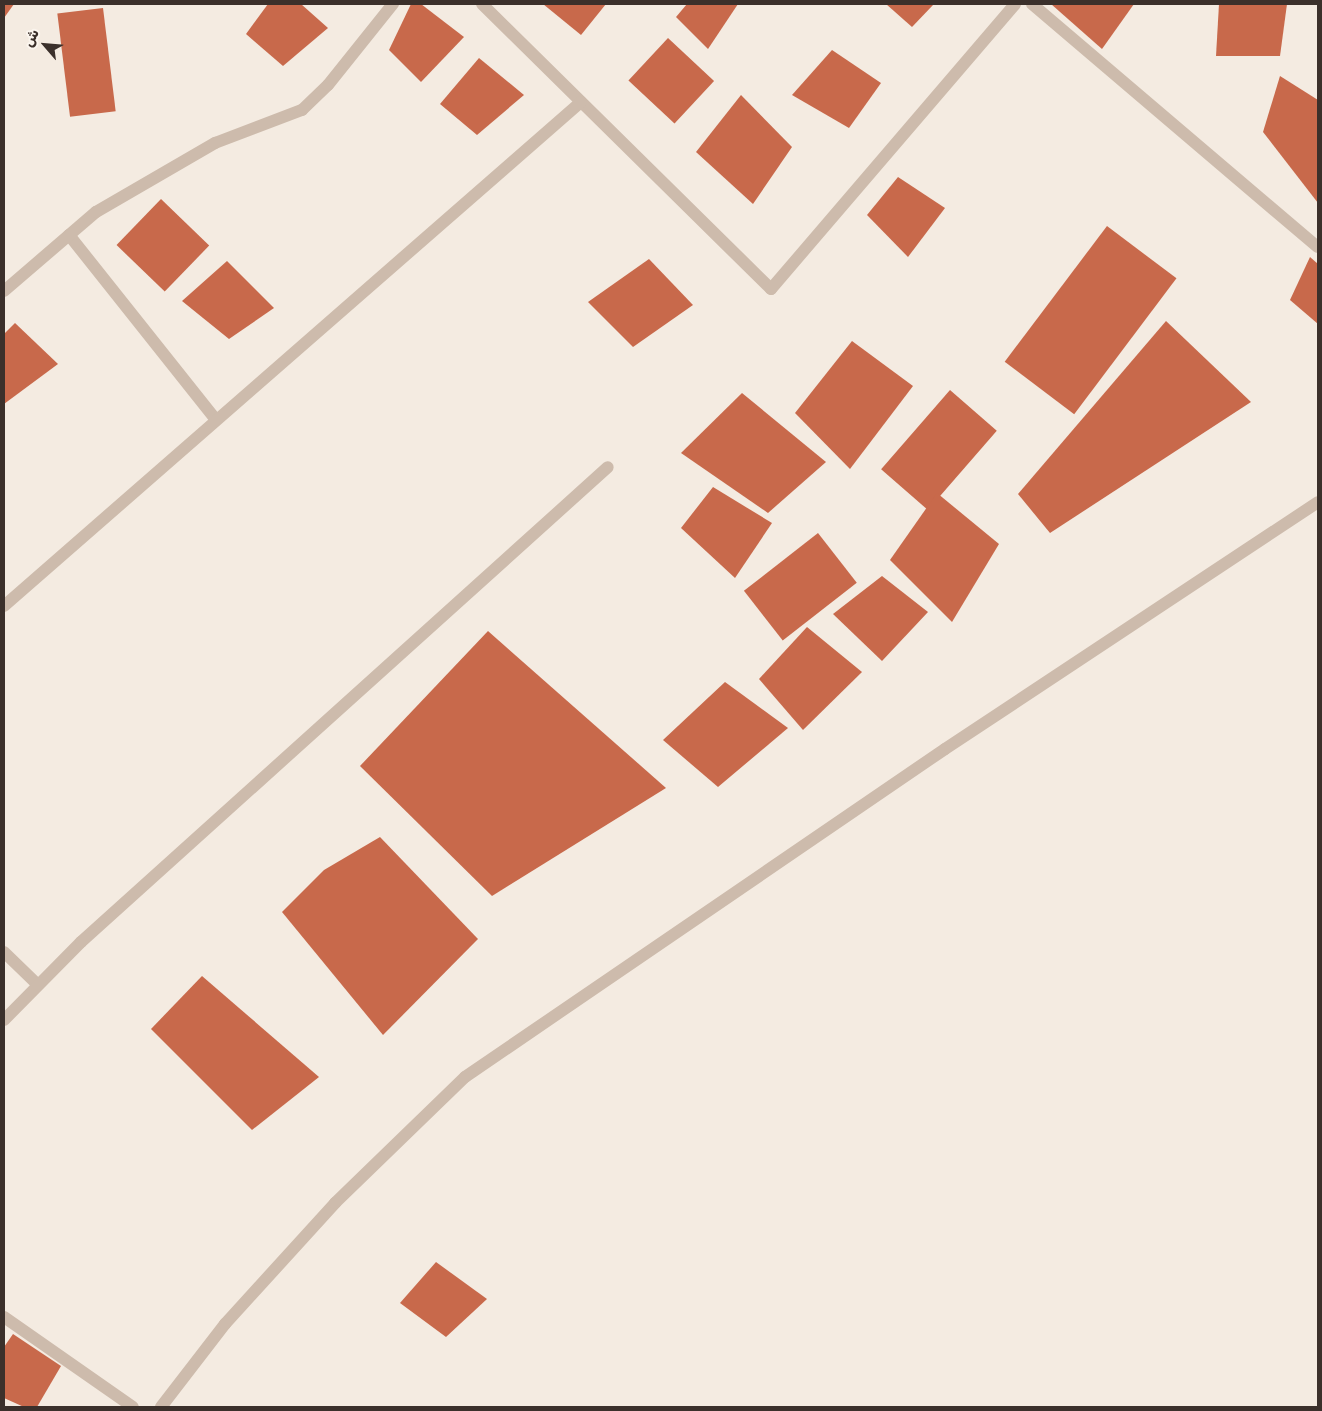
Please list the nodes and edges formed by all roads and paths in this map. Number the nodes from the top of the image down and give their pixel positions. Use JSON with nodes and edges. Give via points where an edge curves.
{"nodes":[{"id":1,"x":393,"y":4,"type":"edge"},
{"id":2,"x":482,"y":4,"type":"edge"},
{"id":3,"x":1015,"y":4,"type":"edge"},
{"id":4,"x":1032,"y":4,"type":"edge"},
{"id":5,"x":581,"y":102,"type":"junction"},
{"id":6,"x":69,"y":235,"type":"junction"},
{"id":7,"x":1318,"y":247,"type":"edge"},
{"id":8,"x":4,"y":291,"type":"edge"},
{"id":9,"x":216,"y":420,"type":"junction"},
{"id":10,"x":608,"y":467,"type":"dead end"},
{"id":11,"x":1318,"y":502,"type":"edge"},
{"id":12,"x":6,"y":600,"type":"edge"},
{"id":13,"x":4,"y":952,"type":"edge"},
{"id":14,"x":38,"y":985,"type":"junction"},
{"id":15,"x":4,"y":1020,"type":"edge"},
{"id":16,"x":4,"y":1317,"type":"edge"},
{"id":17,"x":133,"y":1407,"type":"edge"},
{"id":18,"x":162,"y":1407,"type":"edge"}],
"edges":[{"from":1,"to":6,"type":"street","via":[[328,85],[302,110],[215,143],[96,212]]},
{"from":2,"to":5,"type":"street"},
{"from":3,"to":5,"type":"street","via":[[771,288]]},
{"from":4,"to":7,"type":"street"},
{"from":5,"to":9,"type":"street"},
{"from":6,"to":8,"type":"street"},
{"from":6,"to":9,"type":"street"},
{"from":9,"to":12,"type":"street"},
{"from":10,"to":14,"type":"street","via":[[88,936]]},
{"from":11,"to":18,"type":"street","via":[[945,749],[465,1077],[335,1203],[225,1324]]},
{"from":13,"to":14,"type":"street"},
{"from":14,"to":15,"type":"street"},
{"from":16,"to":17,"type":"street"}]}
